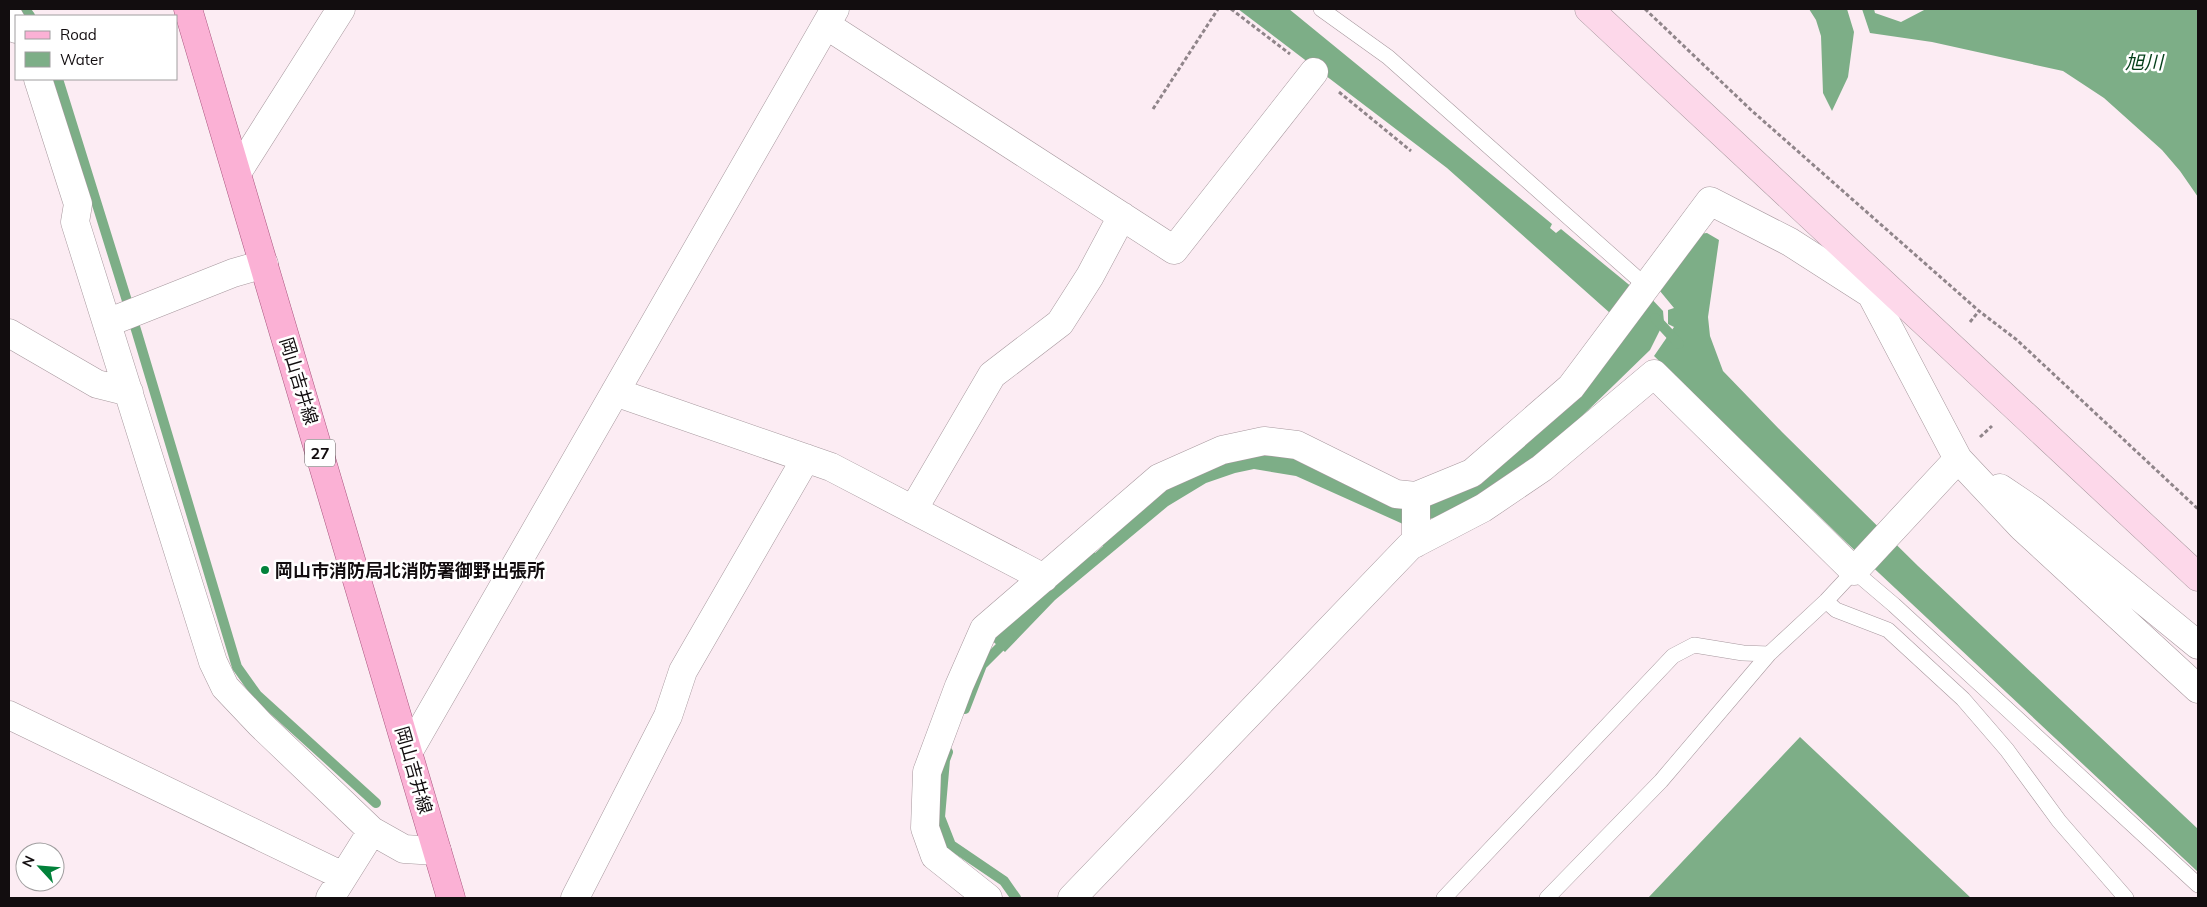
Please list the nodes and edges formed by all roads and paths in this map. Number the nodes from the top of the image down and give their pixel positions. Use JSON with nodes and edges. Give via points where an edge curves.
{"nodes":[{"id":1,"x":188,"y":9,"type":"edge"},
{"id":2,"x":341,"y":9,"type":"edge"},
{"id":3,"x":1218,"y":9,"type":"edge"},
{"id":4,"x":1232,"y":9,"type":"edge"},
{"id":5,"x":1321,"y":9,"type":"edge"},
{"id":6,"x":1589,"y":9,"type":"edge"},
{"id":7,"x":1645,"y":9,"type":"edge"},
{"id":8,"x":831,"y":17,"type":"edge"},
{"id":9,"x":1314,"y":72,"type":"junction"},
{"id":10,"x":38,"y":80,"type":"edge"},
{"id":11,"x":1154,"y":109,"type":"dead end"},
{"id":12,"x":1411,"y":151,"type":"dead end"},
{"id":13,"x":237,"y":173,"type":"junction"},
{"id":14,"x":1122,"y":216,"type":"junction"},
{"id":15,"x":264,"y":264,"type":"junction"},
{"id":16,"x":1646,"y":286,"type":"junction"},
{"id":17,"x":1878,"y":290,"type":"junction"},
{"id":18,"x":112,"y":320,"type":"junction"},
{"id":19,"x":9,"y":333,"type":"edge"},
{"id":20,"x":128,"y":392,"type":"junction"},
{"id":21,"x":615,"y":392,"type":"junction"},
{"id":22,"x":806,"y":458,"type":"junction"},
{"id":23,"x":1958,"y":458,"type":"junction"},
{"id":24,"x":1416,"y":496,"type":"junction"},
{"id":25,"x":2198,"y":508,"type":"edge"},
{"id":26,"x":913,"y":510,"type":"junction"},
{"id":27,"x":1416,"y":543,"type":"junction"},
{"id":28,"x":1857,"y":567,"type":"junction"},
{"id":29,"x":2198,"y":577,"type":"edge"},
{"id":30,"x":1044,"y":578,"type":"junction"},
{"id":31,"x":1826,"y":601,"type":"junction"},
{"id":32,"x":2198,"y":645,"type":"edge"},
{"id":33,"x":1769,"y":654,"type":"junction"},
{"id":34,"x":2198,"y":689,"type":"edge"},
{"id":35,"x":9,"y":715,"type":"edge"},
{"id":36,"x":408,"y":751,"type":"junction"},
{"id":37,"x":372,"y":831,"type":"junction"},
{"id":38,"x":437,"y":851,"type":"junction"},
{"id":39,"x":2198,"y":885,"type":"edge"},
{"id":40,"x":336,"y":887,"type":"edge"},
{"id":41,"x":451,"y":898,"type":"edge"},
{"id":42,"x":575,"y":898,"type":"edge"},
{"id":43,"x":988,"y":898,"type":"edge"},
{"id":44,"x":1072,"y":898,"type":"edge"},
{"id":45,"x":1444,"y":898,"type":"edge"},
{"id":46,"x":1547,"y":898,"type":"edge"},
{"id":47,"x":2126,"y":898,"type":"edge"}],
"edges":[{"from":1,"to":13,"type":"main road","name":"岡山吉井線","number":"27"},
{"from":2,"to":13,"type":"street"},
{"from":3,"to":11,"type":"path"},
{"from":4,"to":9,"type":"path"},
{"from":5,"to":16,"type":"lane","via":[[1388,56]]},
{"from":6,"to":17,"type":"street"},
{"from":7,"to":25,"type":"path","via":[[1751,110],[1979,311],[2017,340]]},
{"from":8,"to":14,"type":"street"},
{"from":8,"to":21,"type":"street"},
{"from":9,"to":12,"type":"path"},
{"from":9,"to":14,"type":"street","via":[[1174,250]]},
{"from":10,"to":18,"type":"street","via":[[78,204],[75,222]]},
{"from":13,"to":15,"type":"main road","name":"岡山吉井線","number":"27"},
{"from":14,"to":26,"type":"street","via":[[1060,324],[992,375]]},
{"from":15,"to":18,"type":"street"},
{"from":15,"to":36,"type":"main road","name":"岡山吉井線","number":"27"},
{"from":16,"to":17,"type":"street","via":[[1710,201]]},
{"from":16,"to":24,"type":"street","via":[[1571,388],[1472,472]]},
{"from":17,"to":23,"type":"street"},
{"from":17,"to":29,"type":"street"},
{"from":18,"to":20,"type":"street"},
{"from":19,"to":20,"type":"street","via":[[97,384]]},
{"from":20,"to":37,"type":"street","via":[[213,662],[225,687]]},
{"from":21,"to":22,"type":"street"},
{"from":21,"to":36,"type":"street"},
{"from":22,"to":26,"type":"street","via":[[831,467]]},
{"from":22,"to":42,"type":"street","via":[[683,670],[668,716]]},
{"from":23,"to":28,"type":"street"},
{"from":23,"to":32,"type":"street","via":[[2034,511]]},
{"from":23,"to":34,"type":"street","via":[[2022,528]]},
{"from":24,"to":27,"type":"street"},
{"from":24,"to":30,"type":"street","via":[[1396,494],[1297,445],[1264,441],[1222,450],[1159,478]]},
{"from":26,"to":30,"type":"street"},
{"from":27,"to":28,"type":"street","via":[[1483,508],[1542,468],[1654,374]]},
{"from":27,"to":44,"type":"street"},
{"from":28,"to":31,"type":"lane"},
{"from":28,"to":39,"type":"lane","via":[[1894,605]]},
{"from":30,"to":43,"type":"street","via":[[984,629],[927,772],[926,828],[935,856]]},
{"from":31,"to":33,"type":"lane"},
{"from":31,"to":47,"type":"lane","via":[[1836,610],[1888,630],[1963,699],[2007,750],[2058,821]]},
{"from":33,"to":45,"type":"lane","via":[[1694,645],[1673,656]]},
{"from":33,"to":46,"type":"lane","via":[[1661,781]]},
{"from":35,"to":40,"type":"street"},
{"from":36,"to":38,"type":"main road","name":"岡山吉井線","number":"27"},
{"from":37,"to":38,"type":"street","via":[[404,849]]},
{"from":37,"to":40,"type":"street"},
{"from":38,"to":41,"type":"main road","name":"岡山吉井線","number":"27"}]}
